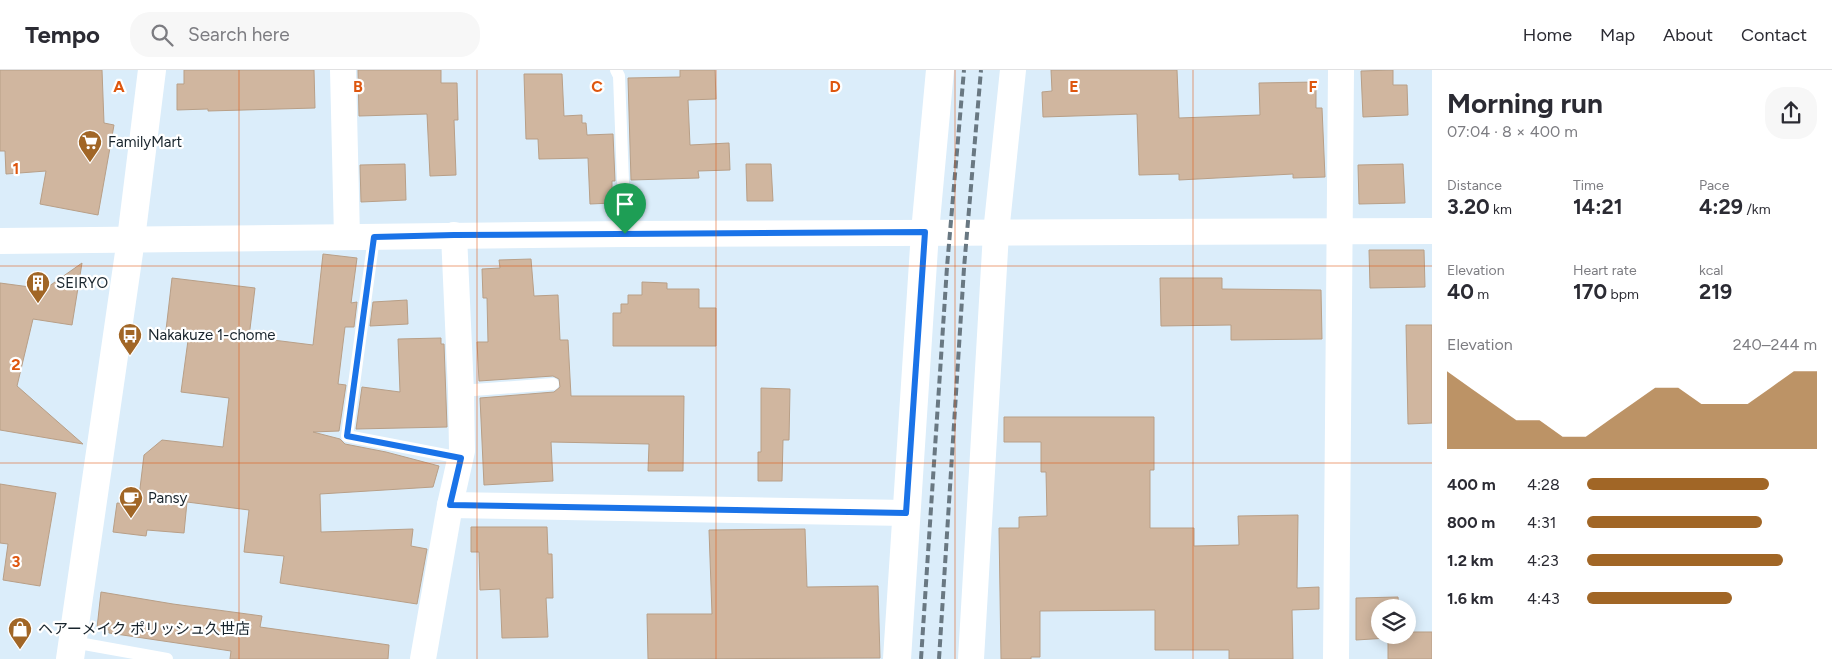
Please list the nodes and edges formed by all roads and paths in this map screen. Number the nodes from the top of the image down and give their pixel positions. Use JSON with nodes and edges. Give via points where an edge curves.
{"nodes":[{"id":1,"x":152,"y":70,"type":"edge"},
{"id":2,"x":343,"y":70,"type":"edge"},
{"id":3,"x":616,"y":70,"type":"edge"},
{"id":4,"x":940,"y":70,"type":"edge"},
{"id":5,"x":1013,"y":70,"type":"edge"},
{"id":6,"x":1341,"y":70,"type":"edge"},
{"id":7,"x":1339,"y":230,"type":"junction"},
{"id":8,"x":1432,"y":231,"type":"edge"},
{"id":9,"x":925,"y":232,"type":"junction"},
{"id":10,"x":996,"y":233,"type":"junction"},
{"id":11,"x":625,"y":234,"type":"junction"},
{"id":12,"x":454,"y":235,"type":"junction"},
{"id":13,"x":374,"y":237,"type":"junction"},
{"id":14,"x":347,"y":238,"type":"junction"},
{"id":15,"x":131,"y":240,"type":"junction"},
{"id":16,"x":0,"y":241,"type":"edge"},
{"id":17,"x":553,"y":384,"type":"dead end"},
{"id":18,"x":462,"y":391,"type":"junction"},
{"id":19,"x":461,"y":458,"type":"junction"},
{"id":20,"x":450,"y":505,"type":"junction"},
{"id":21,"x":906,"y":513,"type":"junction"},
{"id":22,"x":71,"y":651,"type":"edge"},
{"id":23,"x":167,"y":659,"type":"edge"},
{"id":24,"x":423,"y":659,"type":"edge"},
{"id":25,"x":897,"y":659,"type":"edge"},
{"id":26,"x":971,"y":659,"type":"edge"},
{"id":27,"x":1336,"y":659,"type":"edge"}],
"edges":[{"from":1,"to":15,"type":"street"},
{"from":2,"to":14,"type":"street"},
{"from":3,"to":11,"type":"lane","via":[[619,76]]},
{"from":4,"to":9,"type":"street"},
{"from":5,"to":10,"type":"street"},
{"from":6,"to":7,"type":"street"},
{"from":7,"to":8,"type":"street"},
{"from":7,"to":10,"type":"street"},
{"from":7,"to":27,"type":"street"},
{"from":9,"to":10,"type":"street"},
{"from":9,"to":11,"type":"street"},
{"from":9,"to":21,"type":"street"},
{"from":10,"to":26,"type":"street"},
{"from":11,"to":12,"type":"street"},
{"from":12,"to":13,"type":"street"},
{"from":12,"to":18,"type":"street"},
{"from":13,"to":14,"type":"street"},
{"from":13,"to":19,"type":"lane","via":[[347,436]]},
{"from":14,"to":15,"type":"street"},
{"from":15,"to":16,"type":"street"},
{"from":15,"to":22,"type":"street"},
{"from":17,"to":18,"type":"lane"},
{"from":18,"to":19,"type":"street"},
{"from":19,"to":20,"type":"street"},
{"from":20,"to":21,"type":"street"},
{"from":20,"to":24,"type":"street"},
{"from":21,"to":25,"type":"street"},
{"from":22,"to":23,"type":"lane"}]}
